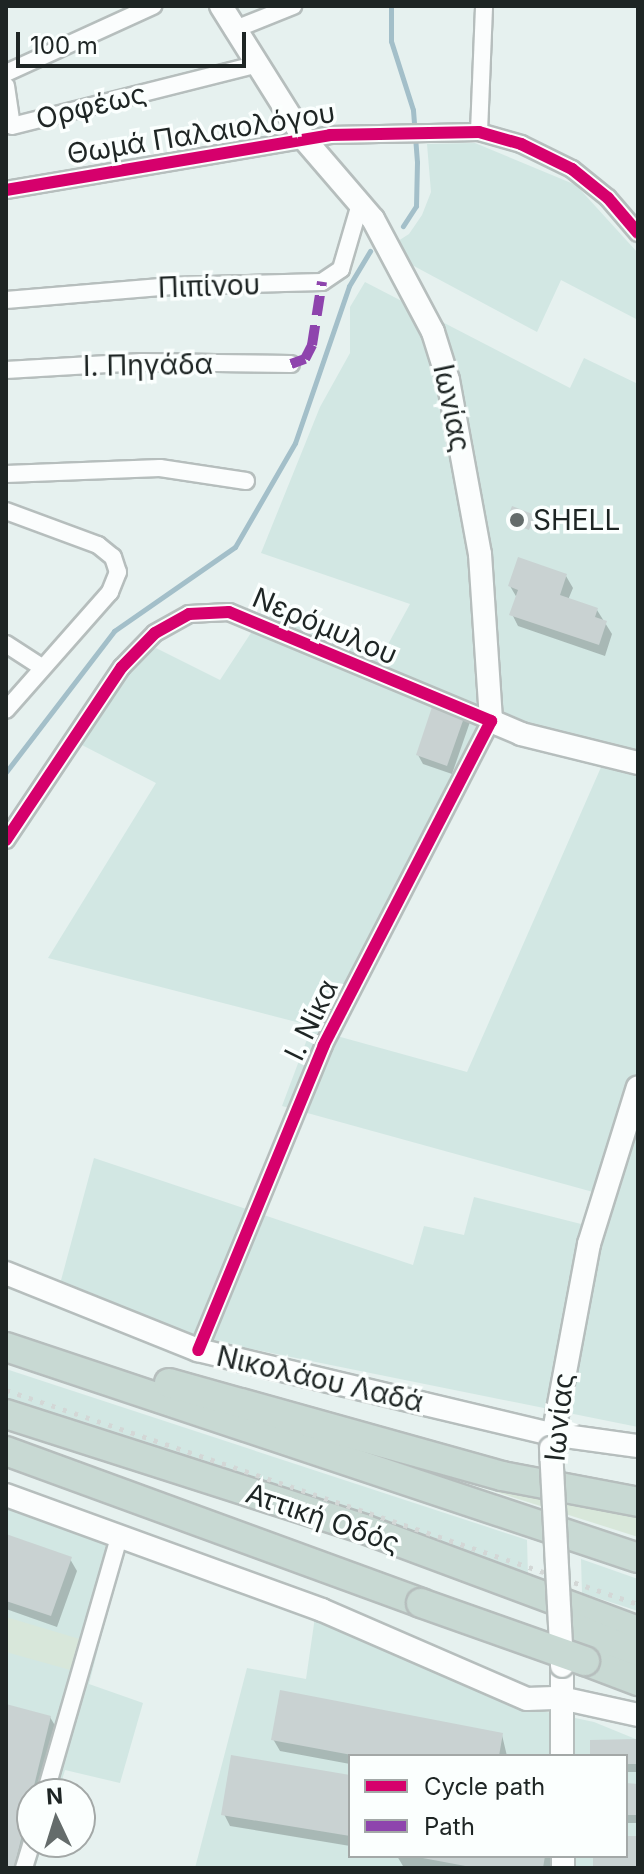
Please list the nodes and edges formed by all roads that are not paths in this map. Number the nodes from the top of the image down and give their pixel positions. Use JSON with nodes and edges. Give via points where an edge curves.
{"nodes":[{"id":1,"x":153,"y":6,"type":"edge"},
{"id":2,"x":221,"y":6,"type":"edge"},
{"id":3,"x":293,"y":6,"type":"edge"},
{"id":4,"x":484,"y":6,"type":"edge"},
{"id":5,"x":233,"y":30,"type":"junction"},
{"id":6,"x":254,"y":65,"type":"junction"},
{"id":7,"x":6,"y":73,"type":"edge"},
{"id":8,"x":6,"y":86,"type":"edge"},
{"id":9,"x":9,"y":127,"type":"edge"},
{"id":10,"x":479,"y":132,"type":"junction"},
{"id":11,"x":305,"y":140,"type":"junction"},
{"id":12,"x":6,"y":190,"type":"edge"},
{"id":13,"x":367,"y":212,"type":"junction"},
{"id":14,"x":638,"y":233,"type":"edge"},
{"id":15,"x":6,"y":300,"type":"edge"},
{"id":16,"x":291,"y":364,"type":"dead end"},
{"id":17,"x":6,"y":370,"type":"edge"},
{"id":18,"x":6,"y":474,"type":"edge"},
{"id":19,"x":246,"y":481,"type":"dead end"},
{"id":20,"x":6,"y":511,"type":"edge"},
{"id":21,"x":6,"y":644,"type":"edge"},
{"id":22,"x":40,"y":666,"type":"junction"},
{"id":23,"x":6,"y":710,"type":"edge"},
{"id":24,"x":491,"y":721,"type":"junction"},
{"id":25,"x":638,"y":763,"type":"edge"},
{"id":26,"x":6,"y":840,"type":"edge"},
{"id":27,"x":638,"y":1087,"type":"edge"},
{"id":28,"x":6,"y":1273,"type":"edge"},
{"id":29,"x":6,"y":1347,"type":"edge"},
{"id":30,"x":198,"y":1350,"type":"junction"},
{"id":31,"x":42,"y":1359,"type":"junction"},
{"id":32,"x":6,"y":1414,"type":"edge"},
{"id":33,"x":551,"y":1441,"type":"junction"},
{"id":34,"x":638,"y":1446,"type":"edge"},
{"id":35,"x":6,"y":1451,"type":"edge"},
{"id":36,"x":6,"y":1495,"type":"edge"},
{"id":37,"x":638,"y":1502,"type":"edge"},
{"id":38,"x":119,"y":1537,"type":"junction"},
{"id":39,"x":638,"y":1558,"type":"edge"},
{"id":40,"x":490,"y":1580,"type":"junction"},
{"id":41,"x":638,"y":1631,"type":"edge"},
{"id":42,"x":638,"y":1654,"type":"edge"},
{"id":43,"x":638,"y":1681,"type":"edge"},
{"id":44,"x":561,"y":1698,"type":"junction"},
{"id":45,"x":638,"y":1715,"type":"edge"},
{"id":46,"x":562,"y":1754,"type":"edge"},
{"id":47,"x":50,"y":1778,"type":"edge"}],
"edges":[{"from":1,"to":7,"type":"street"},
{"from":2,"to":5,"type":"main road","name":"Ιωνίας"},
{"from":3,"to":5,"type":"street"},
{"from":4,"to":10,"type":"street"},
{"from":5,"to":6,"type":"main road","name":"Ιωνίας"},
{"from":6,"to":9,"type":"street","name":"Ορφέως"},
{"from":6,"to":11,"type":"main road","name":"Ιωνίας"},
{"from":8,"to":9,"type":"street","name":"Ορφέως"},
{"from":10,"to":11,"type":"street","name":"Θωμά Παλαιολόγου"},
{"from":10,"to":14,"type":"street","name":"Θωμά Παλαιολόγου","via":[[521,144],[572,169],[608,198]]},
{"from":11,"to":12,"type":"street","name":"Θωμά Παλαιολόγου"},
{"from":11,"to":13,"type":"main road","name":"Ιωνίας"},
{"from":13,"to":15,"type":"street","name":"Πιπίνου","via":[[341,269],[322,282],[172,286]]},
{"from":13,"to":24,"type":"main road","name":"Ιωνίας","via":[[433,332],[448,380],[480,554]]},
{"from":16,"to":17,"type":"street","name":"Ι. Πηγάδα","via":[[142,362]]},
{"from":18,"to":19,"type":"street","via":[[160,468]]},
{"from":20,"to":22,"type":"street","via":[[98,545],[117,564],[110,592]]},
{"from":21,"to":22,"type":"street"},
{"from":22,"to":23,"type":"street"},
{"from":24,"to":25,"type":"main road","via":[[521,734]]},
{"from":24,"to":26,"type":"street","name":"Νερόμυλου","via":[[229,612],[189,614],[155,633],[122,667]]},
{"from":24,"to":30,"type":"street","name":"Ι. Νίκα","via":[[324,1045]]},
{"from":27,"to":33,"type":"main road","name":"Ιωνίας","via":[[589,1244]]},
{"from":28,"to":30,"type":"main road","name":"Νικολάου Λαδά"},
{"from":29,"to":31,"type":"highway"},
{"from":30,"to":33,"type":"main road","name":"Νικολάου Λαδά"},
{"from":31,"to":37,"type":"highway","via":[[207,1393],[502,1476]]},
{"from":31,"to":39,"type":"highway"},
{"from":32,"to":40,"type":"highway","name":"Αττική Οδός","via":[[364,1529]]},
{"from":33,"to":34,"type":"main road","name":"Νικολάου Λαδά"},
{"from":33,"to":44,"type":"main road","name":"Ιωνίας","bridge":true},
{"from":35,"to":43,"type":"highway","bridge":true},
{"from":36,"to":38,"type":"main road"},
{"from":38,"to":44,"type":"main road","via":[[337,1615],[527,1699]]},
{"from":38,"to":47,"type":"street"},
{"from":40,"to":41,"type":"highway","name":"Αττική Οδός"},
{"from":40,"to":42,"type":"highway","via":[[573,1627]]},
{"from":44,"to":45,"type":"main road"},
{"from":44,"to":46,"type":"main road","name":"Ιωνίας"}]}
